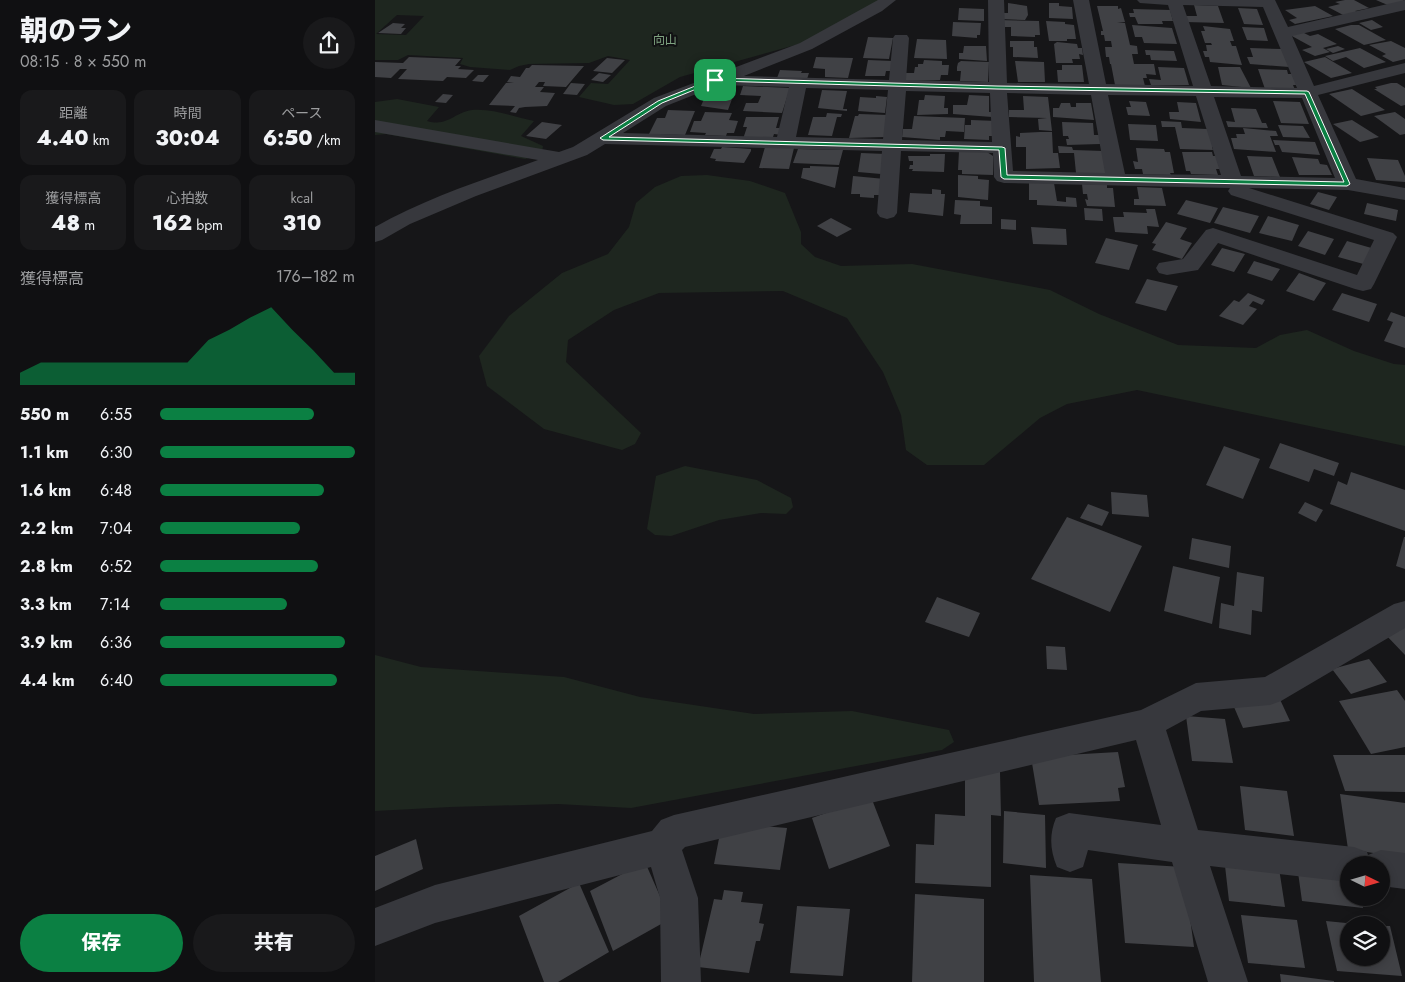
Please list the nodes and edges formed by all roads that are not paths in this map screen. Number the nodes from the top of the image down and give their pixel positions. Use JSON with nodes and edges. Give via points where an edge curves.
{"nodes":[{"id":1,"x":997,"y":0,"type":"edge"},
{"id":2,"x":1081,"y":0,"type":"edge"},
{"id":3,"x":1145,"y":0,"type":"edge"},
{"id":4,"x":1174,"y":0,"type":"edge"},
{"id":5,"x":895,"y":3,"type":"edge"},
{"id":6,"x":1405,"y":5,"type":"edge"},
{"id":7,"x":1284,"y":33,"type":"junction"},
{"id":8,"x":901,"y":38,"type":"dead end"},
{"id":9,"x":1405,"y":68,"type":"edge"},
{"id":10,"x":715,"y":80,"type":"junction"},
{"id":11,"x":799,"y":82,"type":"junction"},
{"id":12,"x":897,"y":85,"type":"junction"},
{"id":13,"x":997,"y":88,"type":"junction"},
{"id":14,"x":1098,"y":89,"type":"junction"},
{"id":15,"x":1203,"y":91,"type":"junction"},
{"id":16,"x":1307,"y":92,"type":"junction"},
{"id":17,"x":375,"y":126,"type":"edge"},
{"id":18,"x":603,"y":138,"type":"junction"},
{"id":19,"x":785,"y":143,"type":"junction"},
{"id":20,"x":893,"y":146,"type":"junction"},
{"id":21,"x":1002,"y":148,"type":"junction"},
{"id":22,"x":560,"y":158,"type":"junction"},
{"id":23,"x":1116,"y":179,"type":"junction"},
{"id":24,"x":1205,"y":181,"type":"junction"},
{"id":25,"x":1233,"y":182,"type":"junction"},
{"id":26,"x":1347,"y":184,"type":"junction"},
{"id":27,"x":1405,"y":194,"type":"edge"},
{"id":28,"x":887,"y":213,"type":"dead end"},
{"id":29,"x":375,"y":236,"type":"edge"},
{"id":30,"x":1167,"y":268,"type":"dead end"},
{"id":31,"x":1405,"y":613,"type":"edge"},
{"id":32,"x":1147,"y":724,"type":"junction"},
{"id":33,"x":663,"y":846,"type":"junction"},
{"id":34,"x":1185,"y":846,"type":"junction"},
{"id":35,"x":1070,"y":854,"type":"dead end"},
{"id":36,"x":1340,"y":863,"type":"edge"},
{"id":37,"x":1390,"y":869,"type":"edge"},
{"id":38,"x":1405,"y":871,"type":"edge"},
{"id":39,"x":375,"y":927,"type":"edge"},
{"id":40,"x":681,"y":982,"type":"edge"},
{"id":41,"x":1228,"y":982,"type":"edge"}],
"edges":[{"from":1,"to":13,"type":"street"},
{"from":2,"to":14,"type":"street"},
{"from":3,"to":4,"type":"street"},
{"from":4,"to":7,"type":"street","via":[[1269,2]]},
{"from":4,"to":15,"type":"street"},
{"from":5,"to":10,"type":"street","via":[[888,17],[851,36],[831,33],[763,64]]},
{"from":6,"to":7,"type":"street"},
{"from":7,"to":16,"type":"street"},
{"from":8,"to":12,"type":"street"},
{"from":9,"to":16,"type":"street"},
{"from":10,"to":11,"type":"street"},
{"from":10,"to":18,"type":"street","via":[[660,102]]},
{"from":11,"to":12,"type":"street"},
{"from":11,"to":19,"type":"street"},
{"from":12,"to":13,"type":"street"},
{"from":12,"to":20,"type":"street"},
{"from":13,"to":14,"type":"street"},
{"from":13,"to":21,"type":"street"},
{"from":14,"to":15,"type":"street"},
{"from":14,"to":23,"type":"street"},
{"from":15,"to":16,"type":"street"},
{"from":15,"to":25,"type":"street"},
{"from":16,"to":26,"type":"street"},
{"from":17,"to":22,"type":"street"},
{"from":18,"to":19,"type":"street"},
{"from":18,"to":22,"type":"street","via":[[580,152]]},
{"from":19,"to":20,"type":"street"},
{"from":20,"to":21,"type":"street"},
{"from":20,"to":28,"type":"street"},
{"from":21,"to":23,"type":"street","via":[[1004,177]]},
{"from":22,"to":29,"type":"street","via":[[469,192],[403,220]]},
{"from":23,"to":24,"type":"street"},
{"from":24,"to":25,"type":"street"},
{"from":24,"to":30,"type":"street","via":[[1386,237],[1363,284],[1213,234],[1190,265]]},
{"from":25,"to":26,"type":"street"},
{"from":26,"to":27,"type":"street"},
{"from":31,"to":32,"type":"street","via":[[1270,691],[1197,697]]},
{"from":32,"to":33,"type":"street","via":[[673,832]]},
{"from":32,"to":34,"type":"street"},
{"from":33,"to":39,"type":"street","via":[[435,904]]},
{"from":33,"to":40,"type":"street","via":[[679,898]]},
{"from":34,"to":35,"type":"street","via":[[1069,830]]},
{"from":34,"to":36,"type":"street"},
{"from":34,"to":41,"type":"street"},
{"from":37,"to":38,"type":"street"}]}
